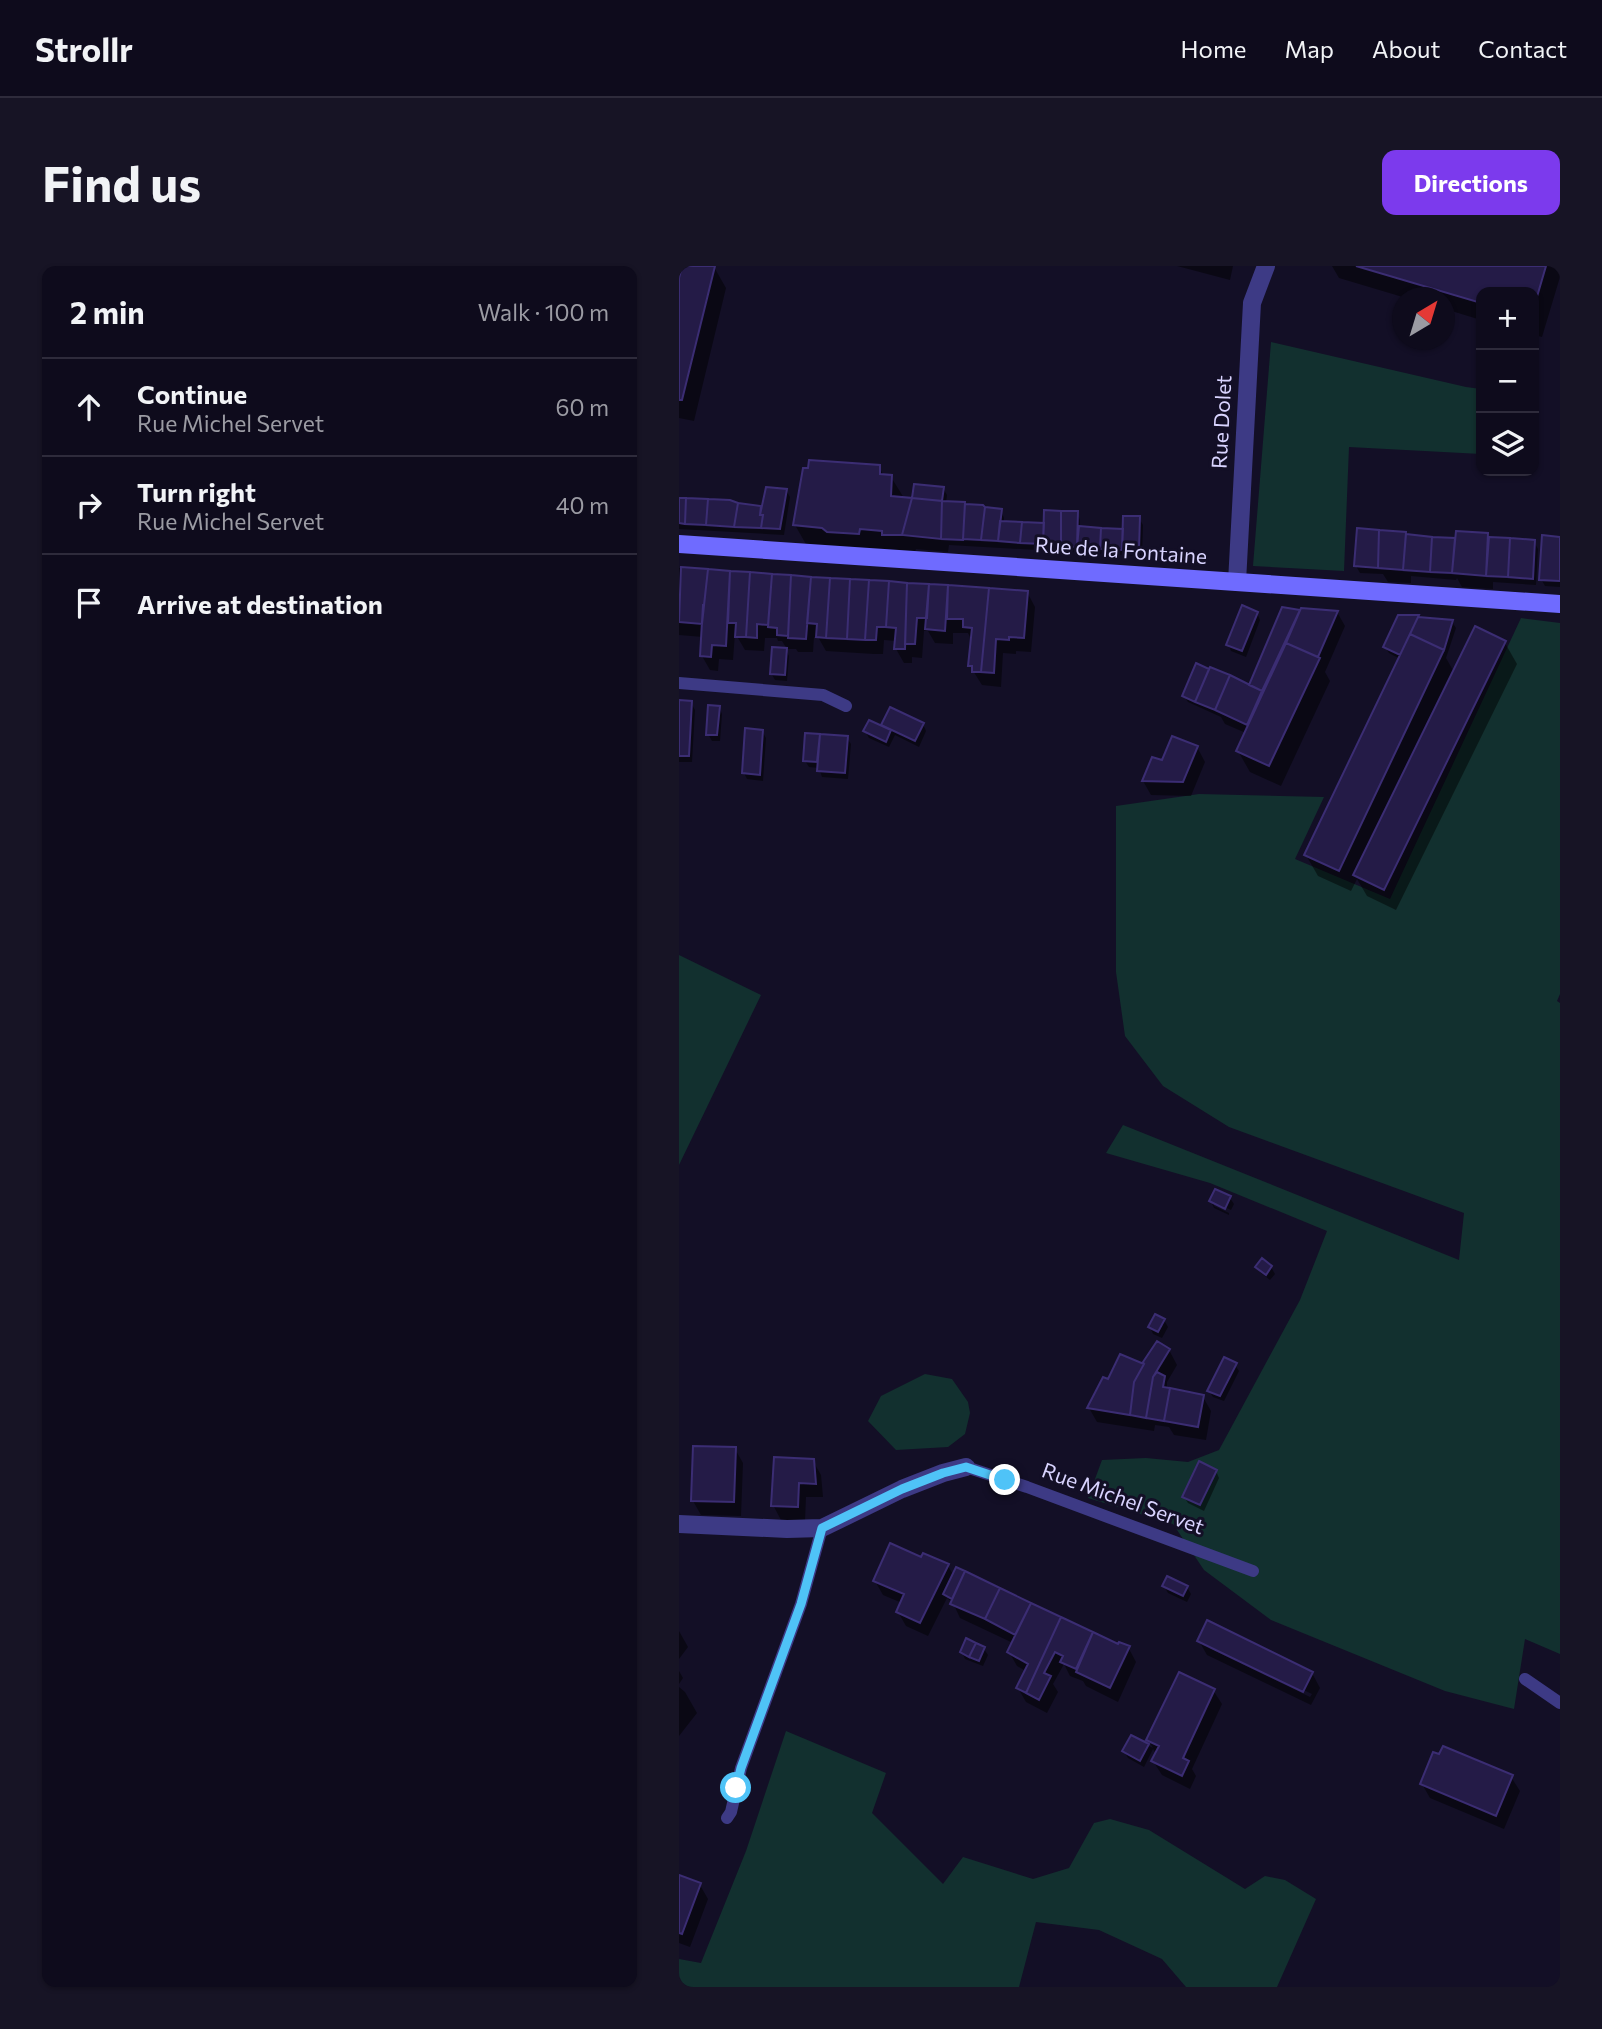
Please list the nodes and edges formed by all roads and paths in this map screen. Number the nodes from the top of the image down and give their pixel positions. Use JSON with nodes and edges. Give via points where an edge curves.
{"nodes":[{"id":1,"x":1266,"y":266,"type":"edge"},
{"id":2,"x":679,"y":544,"type":"edge"},
{"id":3,"x":1237,"y":582,"type":"junction"},
{"id":4,"x":1560,"y":604,"type":"edge"},
{"id":5,"x":679,"y":683,"type":"edge"},
{"id":6,"x":846,"y":706,"type":"dead end"},
{"id":7,"x":966,"y":1467,"type":"joint"},
{"id":8,"x":679,"y":1524,"type":"edge"},
{"id":9,"x":822,"y":1528,"type":"junction"},
{"id":10,"x":1253,"y":1571,"type":"dead end"},
{"id":11,"x":1525,"y":1679,"type":"dead end"},
{"id":12,"x":1560,"y":1703,"type":"edge"},
{"id":13,"x":727,"y":1818,"type":"dead end"}],
"edges":[{"from":1,"to":3,"type":"street","name":"Rue Dolet","via":[[1252,303]]},
{"from":2,"to":3,"type":"street","name":"Rue de la Fontaine"},
{"from":3,"to":4,"type":"street","name":"Rue de la Fontaine"},
{"from":5,"to":6,"type":"lane","via":[[804,692]]},
{"from":7,"to":9,"type":"street","name":"Rue Michel Servet","via":[[902,1489]]},
{"from":7,"to":10,"type":"lane","name":"Rue Michel Servet"},
{"from":8,"to":9,"type":"street","name":"Rue Michel Servet"},
{"from":9,"to":13,"type":"lane","via":[[801,1604]]},
{"from":11,"to":12,"type":"lane"}]}
